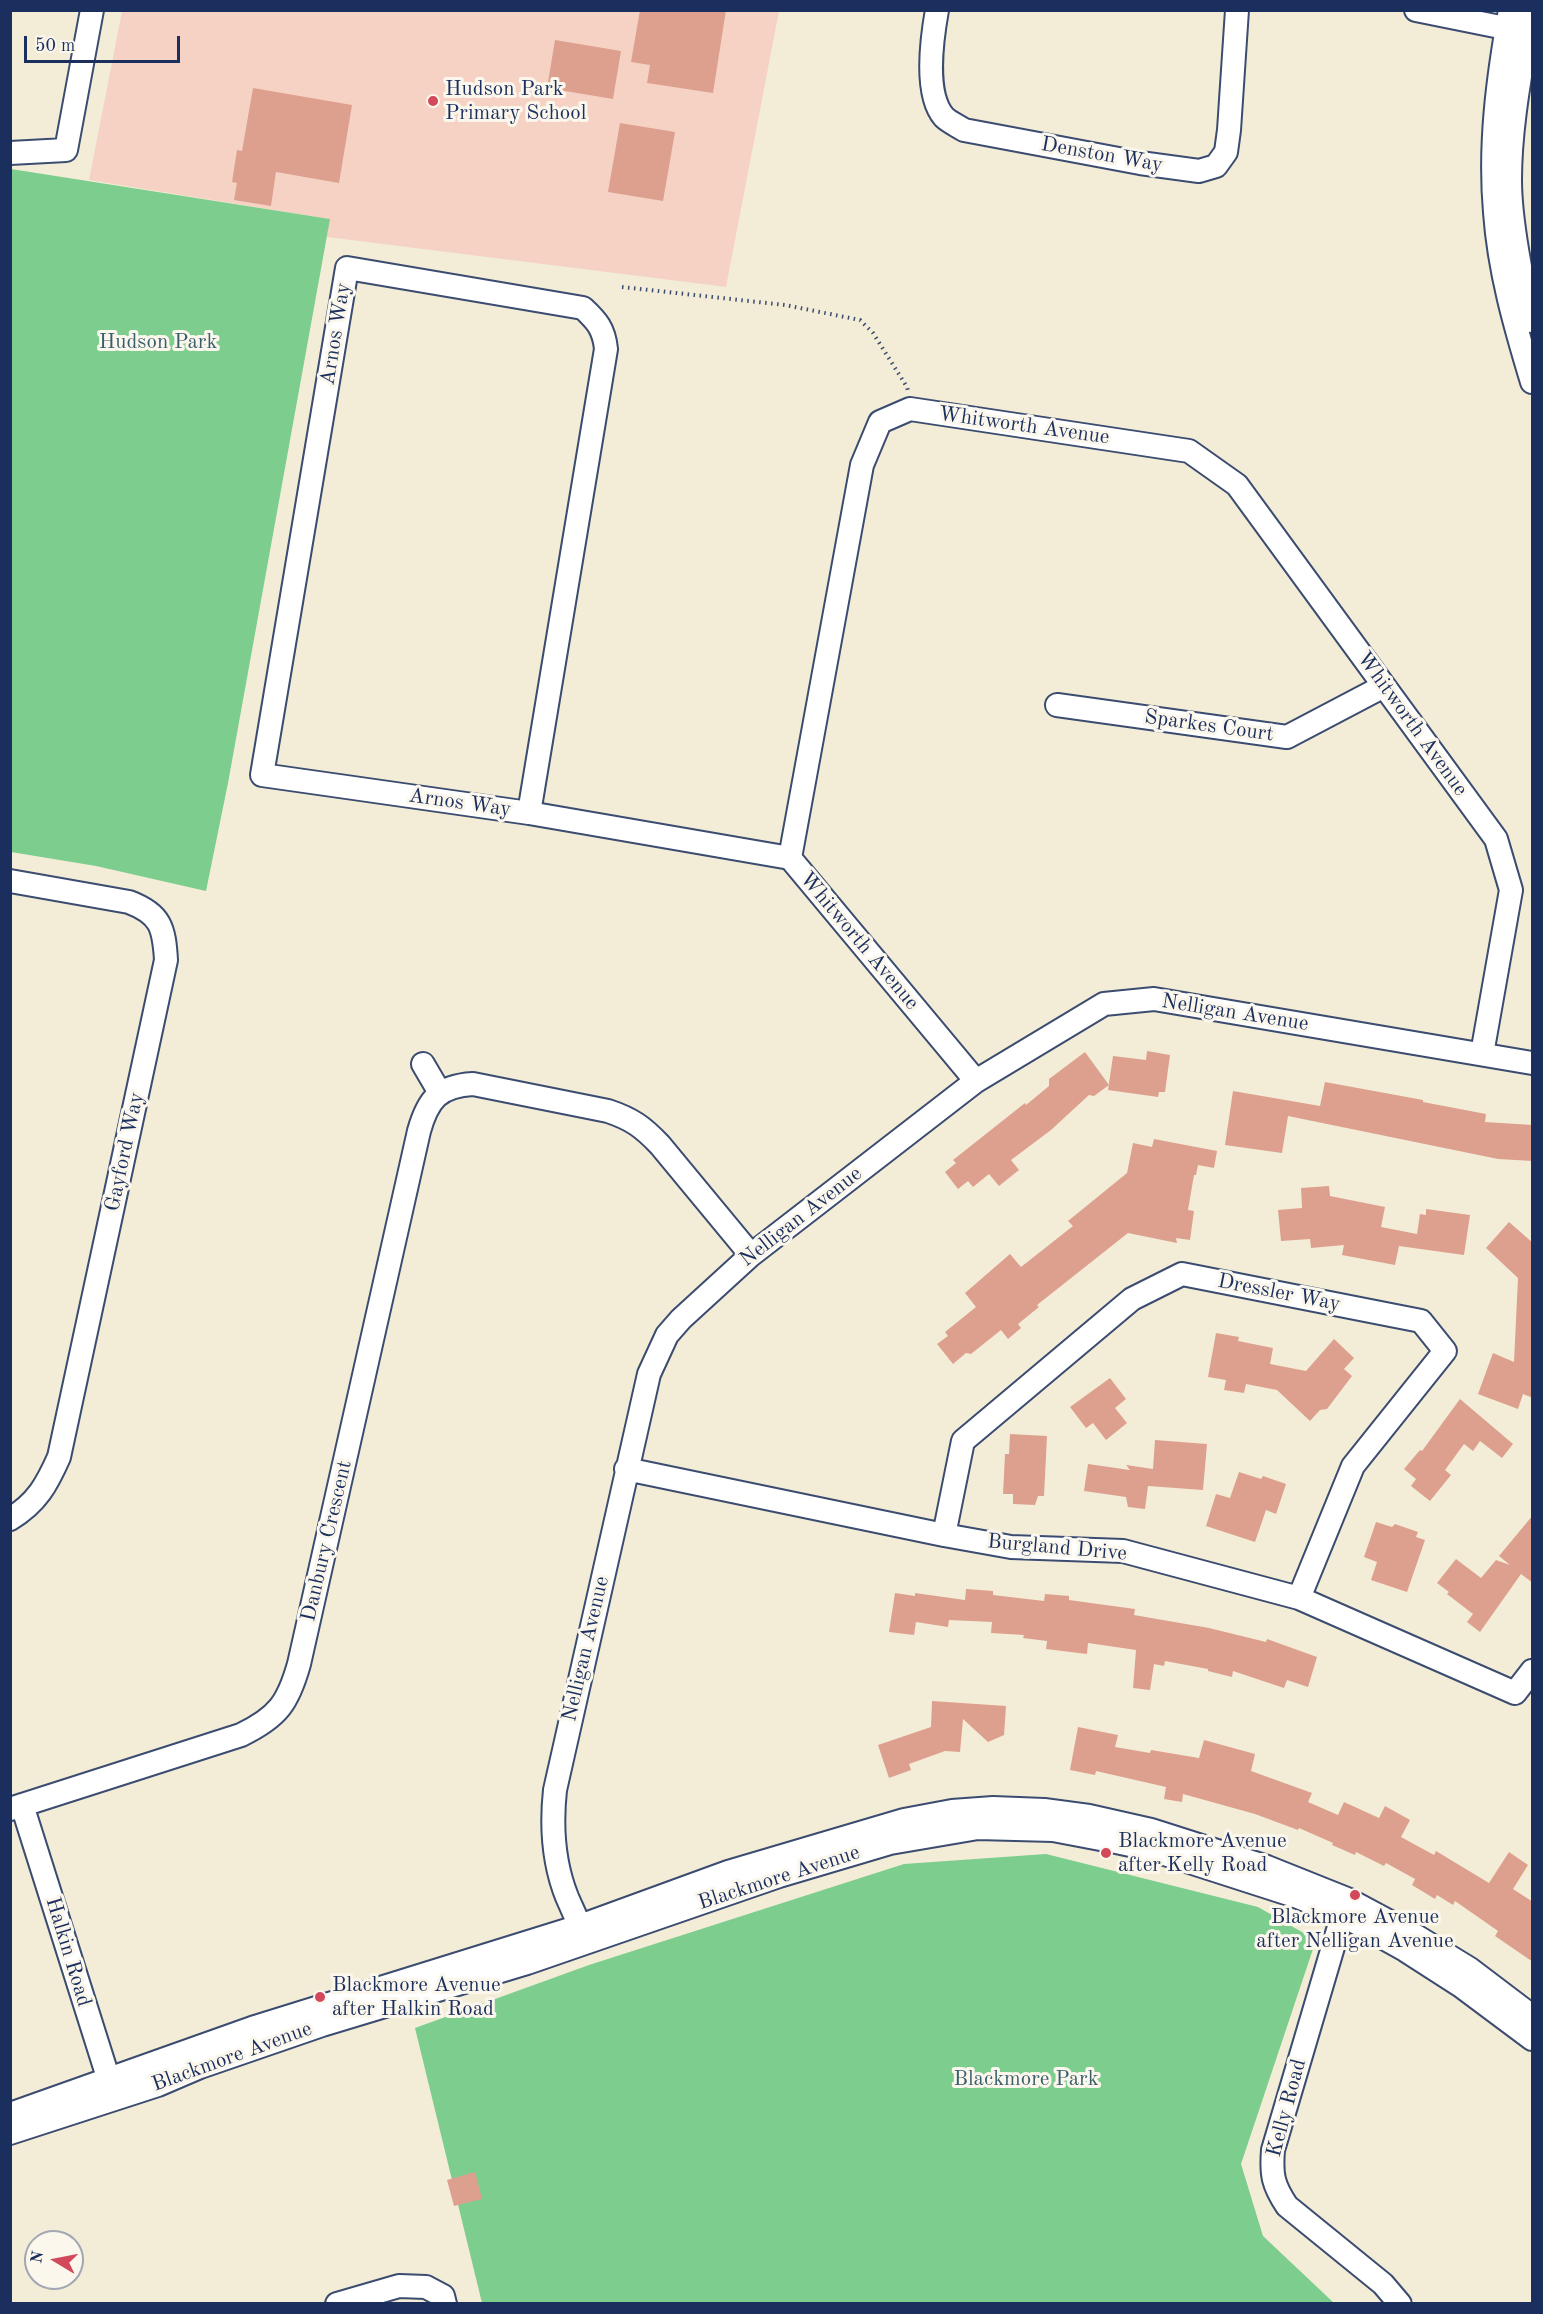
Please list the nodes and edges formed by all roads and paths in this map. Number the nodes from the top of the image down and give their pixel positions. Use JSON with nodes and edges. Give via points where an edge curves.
{"nodes":[{"id":1,"x":92,"y":10,"type":"edge"},
{"id":2,"x":937,"y":10,"type":"edge"},
{"id":3,"x":1237,"y":10,"type":"edge"},
{"id":4,"x":1416,"y":10,"type":"edge"},
{"id":5,"x":1519,"y":21,"type":"edge"},
{"id":6,"x":10,"y":153,"type":"edge"},
{"id":7,"x":622,"y":286,"type":"dead end"},
{"id":8,"x":1533,"y":321,"type":"edge"},
{"id":9,"x":1532,"y":379,"type":"edge"},
{"id":10,"x":910,"y":409,"type":"junction"},
{"id":11,"x":1384,"y":686,"type":"junction"},
{"id":12,"x":1058,"y":705,"type":"dead end"},
{"id":13,"x":529,"y":813,"type":"junction"},
{"id":14,"x":790,"y":858,"type":"junction"},
{"id":15,"x":10,"y":881,"type":"edge"},
{"id":16,"x":1482,"y":1054,"type":"junction"},
{"id":17,"x":1533,"y":1063,"type":"edge"},
{"id":18,"x":423,"y":1064,"type":"dead end"},
{"id":19,"x":976,"y":1081,"type":"junction"},
{"id":20,"x":440,"y":1093,"type":"junction"},
{"id":21,"x":751,"y":1255,"type":"junction"},
{"id":22,"x":626,"y":1469,"type":"junction"},
{"id":23,"x":10,"y":1519,"type":"edge"},
{"id":24,"x":944,"y":1535,"type":"junction"},
{"id":25,"x":1299,"y":1598,"type":"junction"},
{"id":26,"x":1533,"y":1671,"type":"edge"},
{"id":27,"x":16,"y":1807,"type":"edge"},
{"id":28,"x":1345,"y":1907,"type":"junction"},
{"id":29,"x":582,"y":1934,"type":"junction"},
{"id":30,"x":1533,"y":2016,"type":"edge"},
{"id":31,"x":1533,"y":2039,"type":"edge"},
{"id":32,"x":111,"y":2090,"type":"junction"},
{"id":33,"x":10,"y":2114,"type":"edge"},
{"id":34,"x":10,"y":2133,"type":"edge"},
{"id":35,"x":337,"y":2304,"type":"edge"},
{"id":36,"x":445,"y":2304,"type":"edge"},
{"id":37,"x":1400,"y":2304,"type":"edge"}],
"edges":[{"from":1,"to":6,"type":"street","via":[[66,150]]},
{"from":2,"to":3,"type":"street","name":"Denston Way","via":[[932,69],[935,102],[945,118],[964,130],[1199,171],[1216,166],[1226,152]]},
{"from":4,"to":5,"type":"street"},
{"from":5,"to":8,"type":"street","via":[[1510,182],[1516,237]]},
{"from":5,"to":9,"type":"street","via":[[1494,119],[1493,174],[1506,288]]},
{"from":7,"to":10,"type":"path","via":[[785,305],[860,320],[873,333],[907,387]]},
{"from":10,"to":11,"type":"street","name":"Whitworth Avenue","via":[[1189,451],[1237,485]]},
{"from":10,"to":14,"type":"street","name":"Whitworth Avenue","via":[[880,422],[862,465]]},
{"from":11,"to":12,"type":"street","name":"Sparkes Court","via":[[1287,738]]},
{"from":11,"to":16,"type":"street","name":"Whitworth Avenue","via":[[1496,839],[1510,890]]},
{"from":13,"to":13,"type":"street","name":"Arnos Way","via":[[605,337],[600,324],[583,308],[347,268],[262,775]]},
{"from":13,"to":14,"type":"street","name":"Arnos Way"},
{"from":14,"to":19,"type":"street","name":"Whitworth Avenue"},
{"from":15,"to":23,"type":"street","name":"Gayford Way","via":[[146,909],[157,919],[166,960],[59,1457],[45,1488]]},
{"from":16,"to":17,"type":"street","name":"Nelligan Avenue"},
{"from":16,"to":19,"type":"street","name":"Nelligan Avenue","via":[[1154,999],[1104,1004]]},
{"from":18,"to":20,"type":"street"},
{"from":19,"to":21,"type":"street","name":"Nelligan Avenue"},
{"from":20,"to":21,"type":"street","via":[[473,1084],[608,1111],[630,1119],[660,1145]]},
{"from":20,"to":27,"type":"street","name":"Danbury Crescent","via":[[430,1102],[419,1131],[291,1693],[261,1725],[242,1735]]},
{"from":21,"to":22,"type":"street","name":"Nelligan Avenue","via":[[667,1335],[649,1374]]},
{"from":22,"to":24,"type":"street","name":"Burgland Drive"},
{"from":22,"to":29,"type":"street","name":"Nelligan Avenue","via":[[554,1799],[557,1863]]},
{"from":24,"to":25,"type":"street","name":"Burgland Drive","via":[[1011,1547],[1123,1551]]},
{"from":24,"to":25,"type":"street","name":"Dressler Way","via":[[963,1441],[1132,1299],[1182,1274],[1422,1321],[1445,1351],[1353,1466]]},
{"from":25,"to":26,"type":"street","name":"Burgland Drive","via":[[1515,1693]]},
{"from":27,"to":32,"type":"street","name":"Halkin Road"},
{"from":28,"to":29,"type":"street","name":"Blackmore Avenue","via":[[1267,1867],[1150,1830],[1089,1816],[993,1808],[913,1818],[728,1872]]},
{"from":28,"to":30,"type":"street","name":"Blackmore Avenue","via":[[1416,1936],[1470,1969]]},
{"from":28,"to":31,"type":"street","name":"Blackmore Avenue"},
{"from":28,"to":37,"type":"street","name":"Kelly Road","via":[[1273,2150],[1271,2170],[1276,2189],[1287,2206],[1383,2284]]},
{"from":29,"to":32,"type":"street","name":"Blackmore Avenue","via":[[252,2028]]},
{"from":32,"to":33,"type":"street","name":"Blackmore Avenue"},
{"from":32,"to":34,"type":"street","name":"Blackmore Avenue"},
{"from":35,"to":36,"type":"street","via":[[399,2286],[426,2287],[443,2296]]}]}
